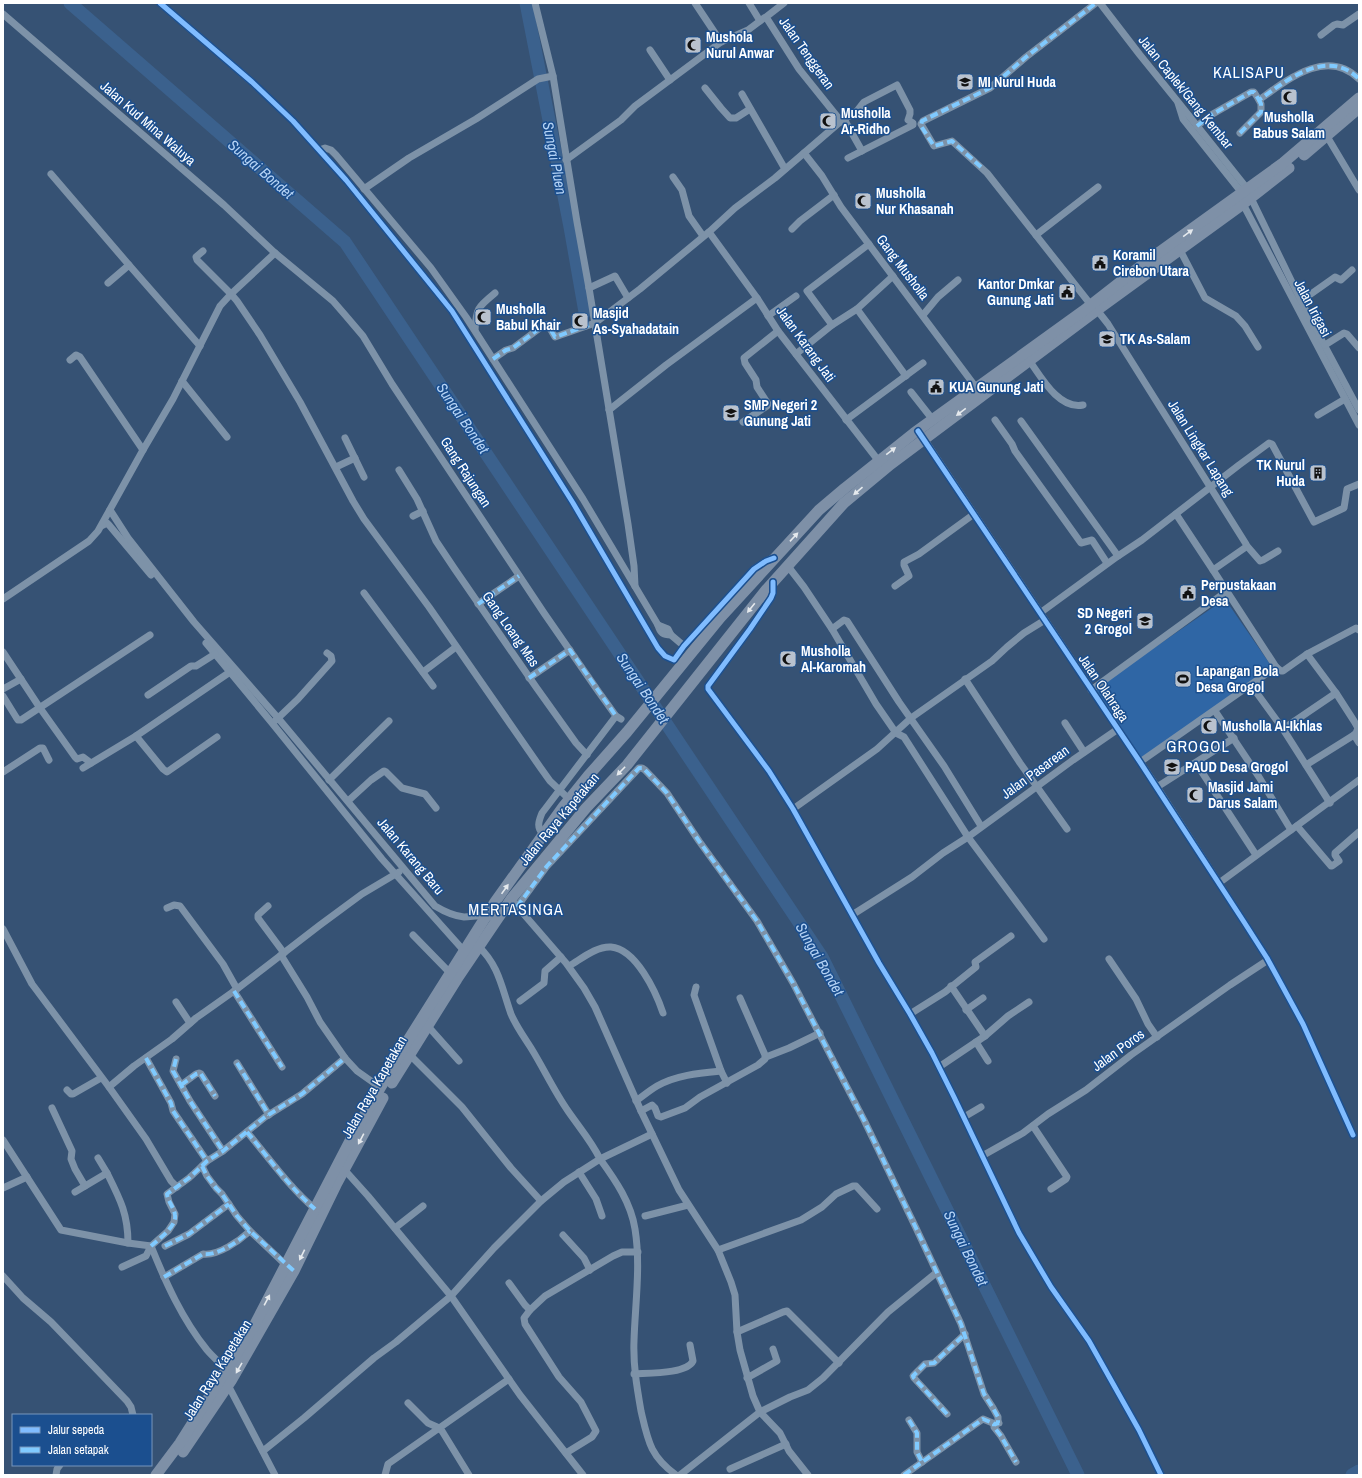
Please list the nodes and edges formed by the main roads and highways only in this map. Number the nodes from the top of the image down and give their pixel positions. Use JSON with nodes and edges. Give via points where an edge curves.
{"nodes":[{"id":1,"x":1359,"y":98,"type":"edge"},
{"id":2,"x":1359,"y":108,"type":"edge"},
{"id":3,"x":1325,"y":133,"type":"junction"},
{"id":4,"x":1247,"y":196,"type":"junction"},
{"id":5,"x":1127,"y":282,"type":"junction"},
{"id":6,"x":1090,"y":311,"type":"junction"},
{"id":7,"x":979,"y":392,"type":"junction"},
{"id":8,"x":921,"y":435,"type":"junction"},
{"id":9,"x":881,"y":465,"type":"junction"},
{"id":10,"x":491,"y":918,"type":"junction"},
{"id":11,"x":454,"y":976,"type":"junction"},
{"id":12,"x":424,"y":1023,"type":"junction"},
{"id":13,"x":390,"y":1079,"type":"junction"},
{"id":14,"x":341,"y":1167,"type":"junction"},
{"id":15,"x":290,"y":1268,"type":"junction"},
{"id":16,"x":156,"y":1475,"type":"edge"},
{"id":17,"x":166,"y":1475,"type":"edge"}],
"edges":[{"from":1,"to":3,"type":"highway"},
{"from":2,"to":3,"type":"highway"},
{"from":3,"to":4,"type":"highway"},
{"from":5,"to":4,"type":"highway","one_way":true},
{"from":4,"to":5,"type":"highway","via":[[1180,250]]},
{"from":5,"to":6,"type":"highway"},
{"from":6,"to":7,"type":"highway"},
{"from":6,"to":7,"type":"highway","via":[[1029,360]]},
{"from":7,"to":8,"type":"highway","one_way":true},
{"from":7,"to":8,"type":"highway","via":[[933,420]]},
{"from":8,"to":9,"type":"highway"},
{"from":9,"to":10,"type":"highway","name":"Jalan Raya Kapetakan","one_way":true,"via":[[787,565],[627,765],[586,808],[514,903]]},
{"from":10,"to":9,"type":"highway","one_way":true,"via":[[543,834],[569,799],[720,618],[819,510]]},
{"from":10,"to":11,"type":"highway","name":"Jalan Raya Kapetakan","via":[[478,946]]},
{"from":10,"to":11,"type":"highway","name":"Jalan Raya Kapetakan","via":[[465,952]]},
{"from":11,"to":12,"type":"highway","name":"Jalan Raya Kapetakan"},
{"from":12,"to":13,"type":"highway","name":"Jalan Raya Kapetakan"},
{"from":12,"to":13,"type":"highway","name":"Jalan Raya Kapetakan","via":[[409,1054]]},
{"from":13,"to":14,"type":"highway","name":"Jalan Raya Kapetakan","one_way":true},
{"from":13,"to":14,"type":"highway","name":"Jalan Raya Kapetakan","via":[[381,1088],[353,1135]]},
{"from":14,"to":15,"type":"highway","name":"Jalan Raya Kapetakan","one_way":true},
{"from":14,"to":15,"type":"highway","name":"Jalan Raya Kapetakan","via":[[314,1209]]},
{"from":16,"to":15,"type":"highway","name":"Jalan Raya Kapetakan","one_way":true,"via":[[180,1443]]},
{"from":15,"to":17,"type":"highway","name":"Jalan Raya Kapetakan","one_way":true,"via":[[228,1385]]}]}
